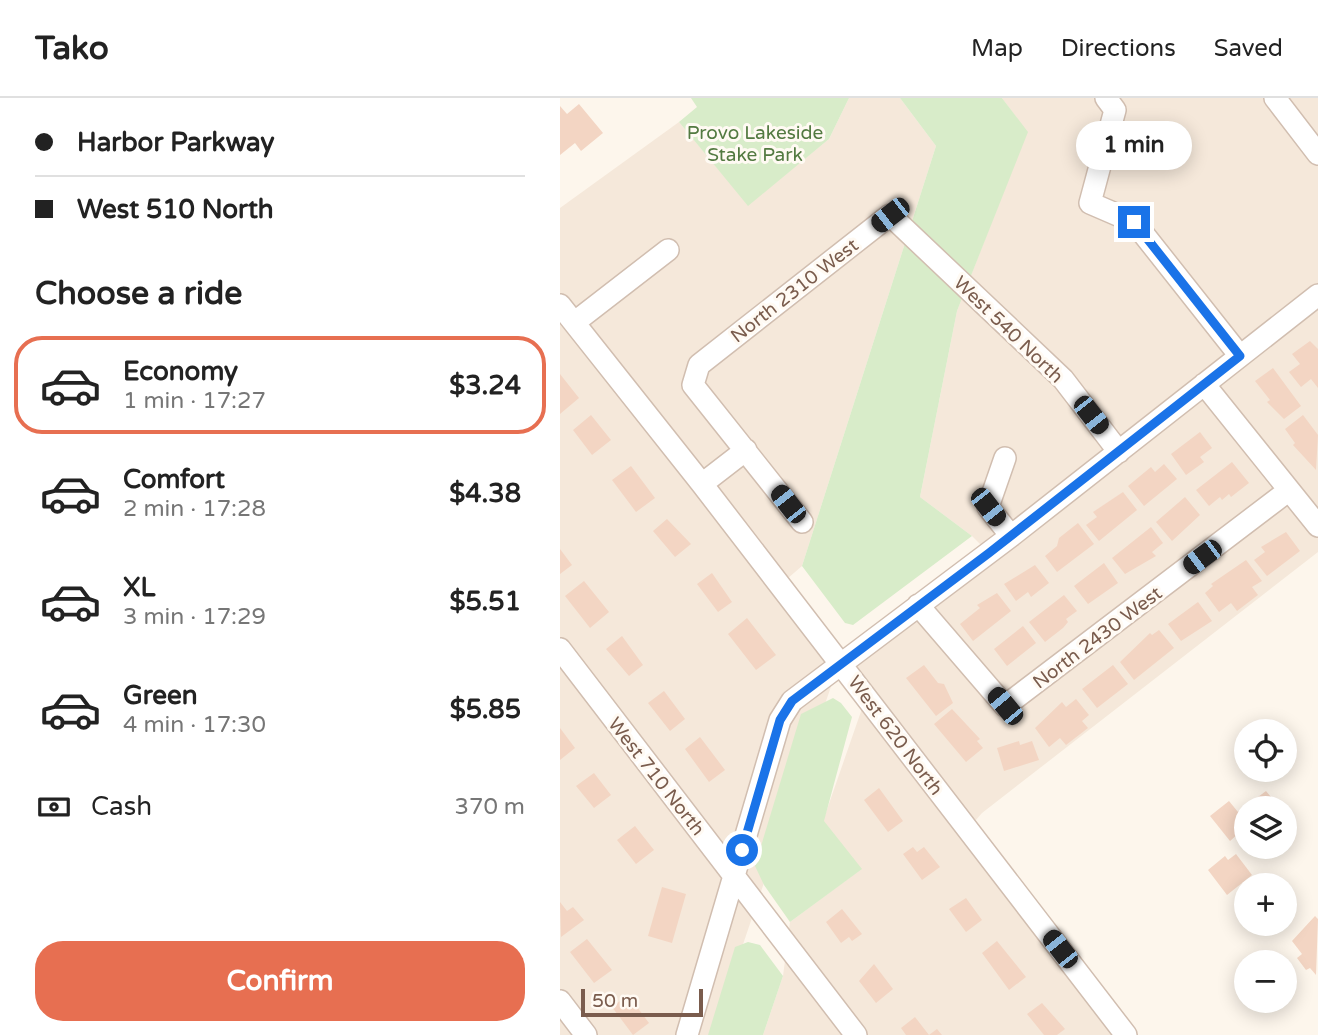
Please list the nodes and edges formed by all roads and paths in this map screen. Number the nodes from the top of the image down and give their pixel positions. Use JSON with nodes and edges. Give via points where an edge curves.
{"nodes":[{"id":1,"x":1275,"y":98,"type":"edge"},
{"id":2,"x":1117,"y":102,"type":"edge"},
{"id":3,"x":1318,"y":154,"type":"edge"},
{"id":4,"x":890,"y":215,"type":"joint"},
{"id":5,"x":668,"y":250,"type":"dead end"},
{"id":6,"x":1317,"y":297,"type":"edge"},
{"id":7,"x":560,"y":305,"type":"edge"},
{"id":8,"x":575,"y":322,"type":"junction"},
{"id":9,"x":1240,"y":356,"type":"junction"},
{"id":10,"x":1204,"y":384,"type":"junction"},
{"id":11,"x":746,"y":450,"type":"junction"},
{"id":12,"x":1119,"y":452,"type":"junction"},
{"id":13,"x":1005,"y":458,"type":"dead end"},
{"id":14,"x":702,"y":484,"type":"junction"},
{"id":15,"x":1288,"y":491,"type":"junction"},
{"id":16,"x":803,"y":522,"type":"dead end"},
{"id":17,"x":1318,"y":526,"type":"edge"},
{"id":18,"x":1011,"y":536,"type":"junction"},
{"id":19,"x":918,"y":605,"type":"junction"},
{"id":20,"x":560,"y":649,"type":"edge"},
{"id":21,"x":840,"y":662,"type":"junction"},
{"id":22,"x":734,"y":876,"type":"junction"},
{"id":23,"x":560,"y":1001,"type":"edge"},
{"id":24,"x":586,"y":1035,"type":"edge"},
{"id":25,"x":687,"y":1035,"type":"edge"},
{"id":26,"x":856,"y":1035,"type":"edge"},
{"id":27,"x":1126,"y":1035,"type":"edge"}],
"edges":[{"from":1,"to":3,"type":"street"},
{"from":2,"to":9,"type":"street","via":[[1090,203],[1134,222]]},
{"from":4,"to":11,"type":"street","name":"North 2310 West","via":[[699,365],[693,385]]},
{"from":4,"to":12,"type":"street","name":"West 540 North","via":[[1063,379]]},
{"from":5,"to":8,"type":"street"},
{"from":6,"to":9,"type":"street"},
{"from":7,"to":8,"type":"street","name":"West 620 North"},
{"from":8,"to":14,"type":"street","name":"West 620 North"},
{"from":9,"to":10,"type":"street"},
{"from":10,"to":12,"type":"street"},
{"from":10,"to":15,"type":"street"},
{"from":11,"to":14,"type":"street"},
{"from":11,"to":16,"type":"street"},
{"from":12,"to":18,"type":"street"},
{"from":13,"to":18,"type":"street","via":[[988,507]]},
{"from":14,"to":21,"type":"street","name":"West 620 North"},
{"from":15,"to":17,"type":"street"},
{"from":15,"to":19,"type":"street","name":"North 2430 West","via":[[1005,706]]},
{"from":18,"to":19,"type":"street"},
{"from":19,"to":21,"type":"street"},
{"from":20,"to":22,"type":"street","name":"West 710 North"},
{"from":21,"to":22,"type":"street","via":[[785,710]]},
{"from":21,"to":27,"type":"street","name":"West 620 North"},
{"from":22,"to":25,"type":"street"},
{"from":22,"to":26,"type":"street","name":"West 710 North"},
{"from":23,"to":24,"type":"street"}]}
